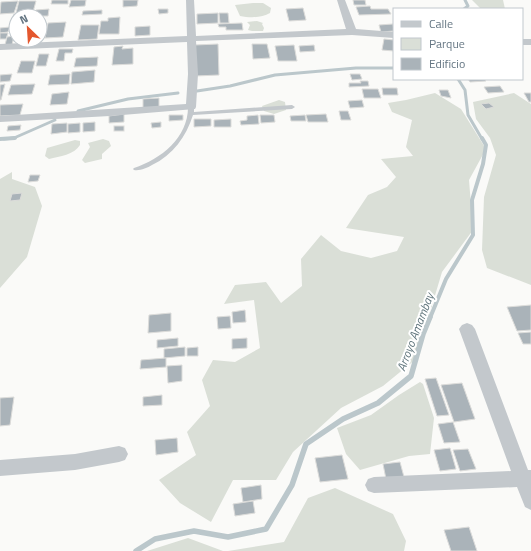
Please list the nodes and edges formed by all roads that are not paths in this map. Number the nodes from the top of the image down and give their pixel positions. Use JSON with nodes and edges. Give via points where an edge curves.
{"nodes":[{"id":1,"x":190,"y":0,"type":"edge"},
{"id":2,"x":341,"y":0,"type":"edge"},
{"id":3,"x":352,"y":32,"type":"junction"},
{"id":4,"x":393,"y":35,"type":"edge"},
{"id":5,"x":192,"y":39,"type":"junction"},
{"id":6,"x":0,"y":47,"type":"edge"},
{"id":7,"x":292,"y":107,"type":"dead end"},
{"id":8,"x":191,"y":110,"type":"junction"},
{"id":9,"x":0,"y":119,"type":"edge"},
{"id":10,"x":136,"y":169,"type":"dead end"},
{"id":11,"x":467,"y":330,"type":"dead end"},
{"id":12,"x":119,"y":454,"type":"dead end"},
{"id":13,"x":0,"y":468,"type":"edge"},
{"id":14,"x":527,"y":479,"type":"edge"},
{"id":15,"x":374,"y":485,"type":"dead end"},
{"id":16,"x":531,"y":501,"type":"edge"}],
"edges":[{"from":1,"to":5,"type":"street"},
{"from":2,"to":3,"type":"street"},
{"from":3,"to":4,"type":"street"},
{"from":3,"to":5,"type":"street"},
{"from":5,"to":6,"type":"street"},
{"from":5,"to":8,"type":"street"},
{"from":7,"to":8,"type":"lane"},
{"from":8,"to":9,"type":"street"},
{"from":8,"to":10,"type":"lane","via":[[186,128],[171,151],[146,167]]},
{"from":11,"to":14,"type":"street"},
{"from":12,"to":13,"type":"street","via":[[75,462]]},
{"from":14,"to":15,"type":"street"},
{"from":14,"to":16,"type":"street"}]}
